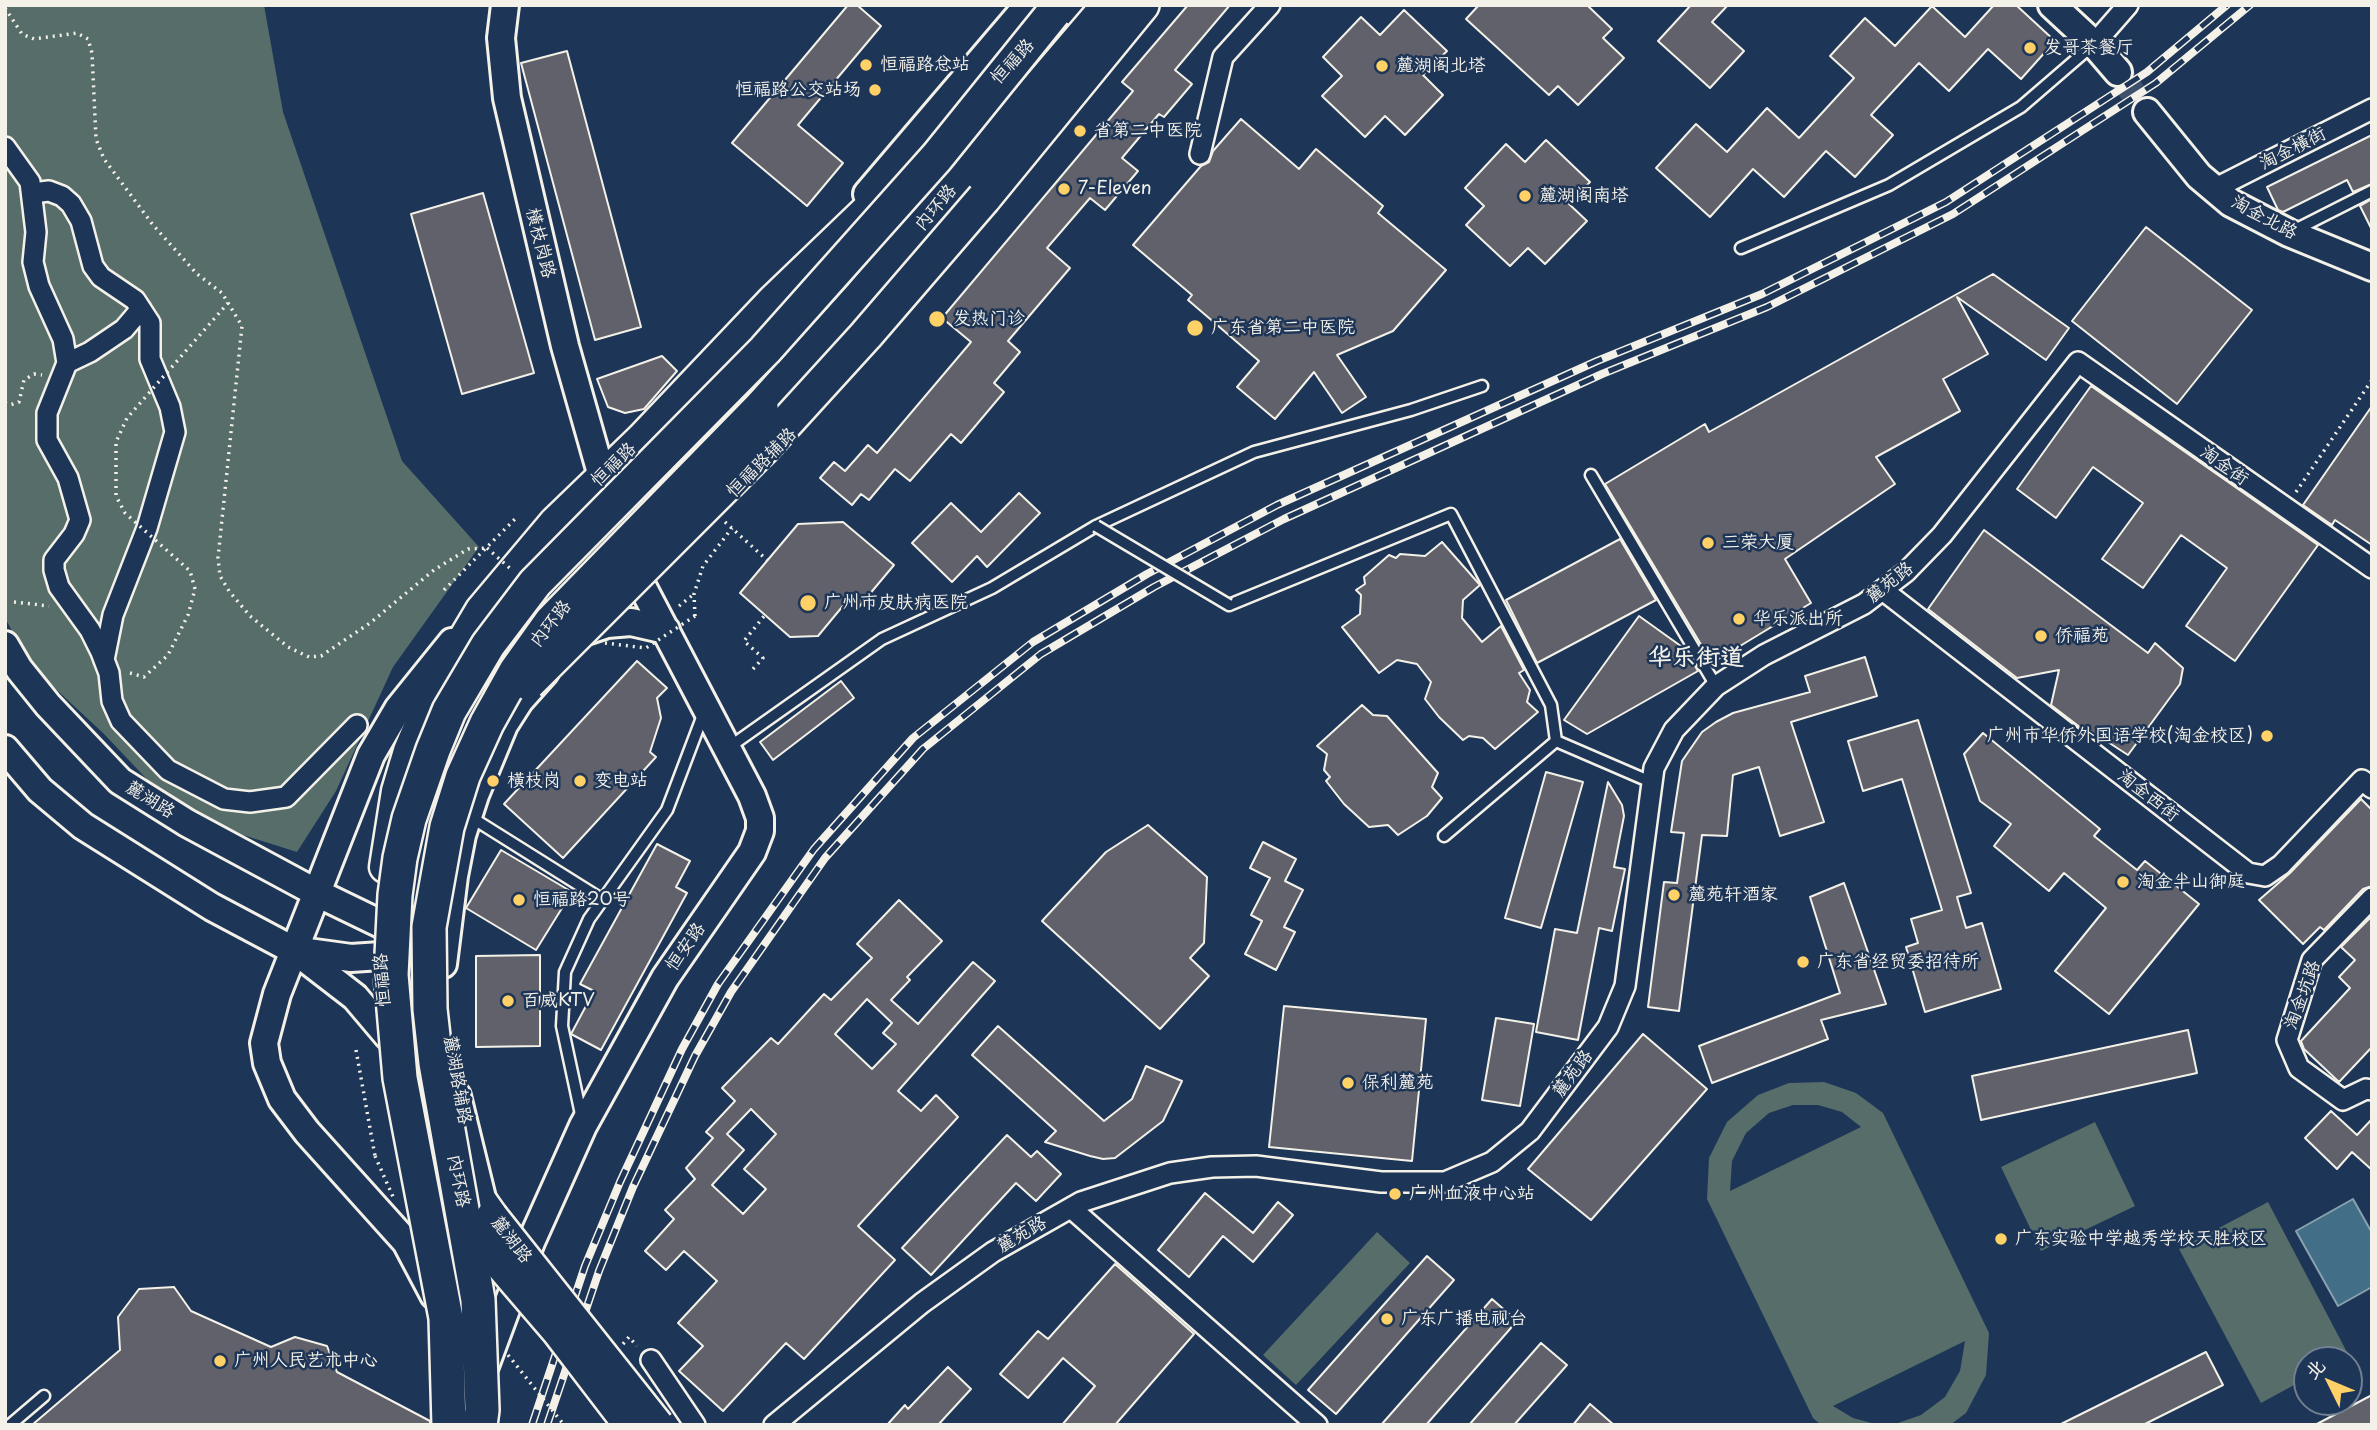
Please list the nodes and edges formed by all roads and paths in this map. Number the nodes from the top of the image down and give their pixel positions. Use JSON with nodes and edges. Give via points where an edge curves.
{"nodes":[{"id":1,"x":505,"y":5,"type":"edge"},
{"id":2,"x":1028,"y":5,"type":"edge"},
{"id":3,"x":1063,"y":5,"type":"edge"},
{"id":4,"x":1107,"y":5,"type":"edge"},
{"id":5,"x":1142,"y":5,"type":"edge"},
{"id":6,"x":1158,"y":5,"type":"edge"},
{"id":7,"x":1270,"y":5,"type":"edge"},
{"id":8,"x":2052,"y":5,"type":"edge"},
{"id":9,"x":2128,"y":5,"type":"edge"},
{"id":10,"x":5,"y":8,"type":"edge"},
{"id":11,"x":2094,"y":44,"type":"junction"},
{"id":12,"x":2118,"y":72,"type":"tunnel mouth"},
{"id":13,"x":2372,"y":109,"type":"edge"},
{"id":14,"x":2147,"y":112,"type":"tunnel mouth"},
{"id":15,"x":5,"y":148,"type":"edge"},
{"id":16,"x":1200,"y":154,"type":"dead end"},
{"id":17,"x":2214,"y":189,"type":"junction"},
{"id":18,"x":2372,"y":191,"type":"edge"},
{"id":19,"x":32,"y":193,"type":"junction"},
{"id":20,"x":2278,"y":228,"type":"junction"},
{"id":21,"x":1741,"y":248,"type":"dead end"},
{"id":22,"x":2370,"y":264,"type":"edge"},
{"id":23,"x":773,"y":300,"type":"junction"},
{"id":24,"x":229,"y":303,"type":"junction"},
{"id":25,"x":141,"y":309,"type":"junction"},
{"id":26,"x":2078,"y":362,"type":"joint"},
{"id":27,"x":64,"y":371,"type":"junction"},
{"id":28,"x":2372,"y":380,"type":"edge"},
{"id":29,"x":1482,"y":386,"type":"dead end"},
{"id":30,"x":5,"y":403,"type":"edge"},
{"id":31,"x":1591,"y":475,"type":"dead end"},
{"id":32,"x":602,"y":477,"type":"junction"},
{"id":33,"x":2285,"y":508,"type":"junction"},
{"id":34,"x":517,"y":517,"type":"dead end"},
{"id":35,"x":1096,"y":526,"type":"junction"},
{"id":36,"x":617,"y":528,"type":"junction"},
{"id":37,"x":487,"y":548,"type":"junction"},
{"id":38,"x":767,"y":560,"type":"dead end"},
{"id":39,"x":2372,"y":568,"type":"edge"},
{"id":40,"x":638,"y":583,"type":"junction"},
{"id":41,"x":444,"y":590,"type":"dead end"},
{"id":42,"x":1884,"y":591,"type":"junction"},
{"id":43,"x":14,"y":602,"type":"dead end"},
{"id":44,"x":70,"y":602,"type":"junction"},
{"id":45,"x":481,"y":610,"type":"junction"},
{"id":46,"x":765,"y":615,"type":"dead end"},
{"id":47,"x":695,"y":616,"type":"dead end"},
{"id":48,"x":589,"y":630,"type":"junction"},
{"id":49,"x":666,"y":630,"type":"junction"},
{"id":50,"x":5,"y":645,"type":"edge"},
{"id":51,"x":503,"y":656,"type":"junction"},
{"id":52,"x":104,"y":660,"type":"junction"},
{"id":53,"x":753,"y":669,"type":"dead end"},
{"id":54,"x":126,"y":670,"type":"dead end"},
{"id":55,"x":537,"y":681,"type":"junction"},
{"id":56,"x":1716,"y":686,"type":"junction"},
{"id":57,"x":706,"y":708,"type":"junction"},
{"id":58,"x":357,"y":725,"type":"dead end"},
{"id":59,"x":1556,"y":741,"type":"junction"},
{"id":60,"x":728,"y":748,"type":"junction"},
{"id":61,"x":5,"y":750,"type":"edge"},
{"id":62,"x":463,"y":776,"type":"junction"},
{"id":63,"x":1651,"y":782,"type":"junction"},
{"id":64,"x":2372,"y":788,"type":"edge"},
{"id":65,"x":468,"y":816,"type":"junction"},
{"id":66,"x":1444,"y":836,"type":"dead end"},
{"id":67,"x":317,"y":893,"type":"junction"},
{"id":68,"x":2372,"y":898,"type":"edge"},
{"id":69,"x":603,"y":900,"type":"junction"},
{"id":70,"x":381,"y":924,"type":"junction"},
{"id":71,"x":411,"y":945,"type":"junction"},
{"id":72,"x":293,"y":950,"type":"junction"},
{"id":73,"x":442,"y":952,"type":"joint"},
{"id":74,"x":381,"y":956,"type":"junction"},
{"id":75,"x":336,"y":982,"type":"junction"},
{"id":76,"x":277,"y":994,"type":"junction"},
{"id":77,"x":388,"y":1036,"type":"junction"},
{"id":78,"x":356,"y":1050,"type":"dead end"},
{"id":79,"x":2372,"y":1090,"type":"edge"},
{"id":80,"x":583,"y":1126,"type":"junction"},
{"id":81,"x":374,"y":1156,"type":"dead end"},
{"id":82,"x":1071,"y":1208,"type":"junction"},
{"id":83,"x":483,"y":1218,"type":"junction"},
{"id":84,"x":407,"y":1242,"type":"junction"},
{"id":85,"x":520,"y":1270,"type":"junction"},
{"id":86,"x":651,"y":1360,"type":"dead end"},
{"id":87,"x":44,"y":1396,"type":"dead end"},
{"id":88,"x":465,"y":1424,"type":"edge"},
{"id":89,"x":10,"y":1425,"type":"edge"},
{"id":90,"x":629,"y":1425,"type":"edge"},
{"id":91,"x":658,"y":1425,"type":"edge"},
{"id":92,"x":695,"y":1425,"type":"edge"},
{"id":93,"x":774,"y":1425,"type":"edge"},
{"id":94,"x":1317,"y":1425,"type":"edge"}],
"edges":[{"from":1,"to":32,"type":"street","name":"横枝岗路","via":[[501,38],[507,98],[565,346]]},
{"from":2,"to":23,"type":"street"},
{"from":3,"to":23,"type":"main road","name":"恒福路","via":[[971,107]]},
{"from":3,"to":88,"type":"highway","name":"内环路","bridge":true,"via":[[937,157],[765,350],[535,583],[488,645],[438,737],[400,858],[391,975],[400,1078]]},
{"from":4,"to":36,"type":"main road","name":"恒福路","via":[[848,297]]},
{"from":4,"to":62,"type":"highway","name":"内环路","bridge":true,"via":[[834,327],[551,622],[501,696]]},
{"from":5,"to":62,"type":"highway","bridge":true,"via":[[866,335],[764,447],[524,687],[496,721]]},
{"from":6,"to":40,"type":"street","name":"恒福路辅路","via":[[1035,160],[874,345],[744,482]]},
{"from":7,"to":16,"type":"street","via":[[1223,57]]},
{"from":8,"to":11,"type":"street"},
{"from":9,"to":11,"type":"street"},
{"from":10,"to":24,"type":"path","via":[[23,34],[34,39],[77,33],[88,39],[96,139],[104,159],[153,225]]},
{"from":11,"to":12,"type":"street"},
{"from":11,"to":21,"type":"lane","via":[[2021,107],[1889,185]]},
{"from":13,"to":17,"type":"street","name":"淘金横街"},
{"from":14,"to":17,"type":"street","name":"淘金北路"},
{"from":15,"to":19,"type":"street","via":[[30,182]]},
{"from":17,"to":20,"type":"street","name":"淘金北路","via":[[2248,214]]},
{"from":18,"to":20,"type":"lane"},
{"from":19,"to":25,"type":"street","via":[[49,191],[71,204],[97,272]]},
{"from":19,"to":27,"type":"street","via":[[33,262],[63,339]]},
{"from":20,"to":22,"type":"street","name":"淘金北路"},
{"from":23,"to":32,"type":"main road","name":"恒福路"},
{"from":24,"to":37,"type":"path","via":[[242,326],[242,344],[218,558],[220,576],[250,615],[288,647],[309,657],[321,656],[434,570],[468,549]]},
{"from":24,"to":54,"type":"path","bridge":true,"via":[[127,418],[116,442],[116,496],[125,513],[190,570],[195,589],[168,655],[144,677]]},
{"from":25,"to":27,"type":"street","via":[[124,329]]},
{"from":25,"to":52,"type":"street","via":[[150,323],[150,359],[175,432],[147,528],[113,615]]},
{"from":26,"to":33,"type":"street","name":"淘金街"},
{"from":26,"to":42,"type":"street","name":"麓苑路","via":[[1942,535]]},
{"from":27,"to":30,"type":"path","via":[[34,374],[24,380],[19,402]]},
{"from":27,"to":44,"type":"street","via":[[47,414],[47,440],[68,478],[80,520],[54,560],[59,587]]},
{"from":28,"to":33,"type":"path"},
{"from":29,"to":35,"type":"lane","via":[[1254,452]]},
{"from":31,"to":56,"type":"lane"},
{"from":32,"to":36,"type":"street","name":"恒安路"},
{"from":32,"to":45,"type":"main road","name":"恒福路","via":[[555,522]]},
{"from":33,"to":39,"type":"street","name":"淘金街"},
{"from":34,"to":37,"type":"path"},
{"from":35,"to":59,"type":"lane","bridge":true,"via":[[1229,605],[1451,514],[1551,705]]},
{"from":35,"to":60,"type":"lane","via":[[992,588],[882,639]]},
{"from":36,"to":40,"type":"street","name":"恒安路"},
{"from":36,"to":51,"type":"main road","name":"恒福路","via":[[541,608]]},
{"from":37,"to":41,"type":"path"},
{"from":38,"to":47,"type":"path","via":[[732,528],[703,566],[694,594]]},
{"from":40,"to":48,"type":"street","name":"恒福路辅路"},
{"from":40,"to":49,"type":"street","name":"恒安路"},
{"from":42,"to":56,"type":"street","name":"麓苑路"},
{"from":42,"to":64,"type":"street","name":"淘金西街","via":[[2248,873],[2265,876],[2281,864],[2362,780]]},
{"from":43,"to":44,"type":"path","via":[[55,607]]},
{"from":44,"to":52,"type":"street"},
{"from":45,"to":67,"type":"street","via":[[424,675],[383,733]]},
{"from":45,"to":70,"type":"main road","name":"恒福路","via":[[437,684],[409,751],[388,839]]},
{"from":46,"to":53,"type":"path","via":[[744,641],[763,658]]},
{"from":48,"to":49,"type":"street","via":[[631,622]]},
{"from":48,"to":55,"type":"street","name":"恒福路辅路"},
{"from":49,"to":57,"type":"street","name":"恒安路"},
{"from":50,"to":67,"type":"street","name":"麓湖路","via":[[48,705],[120,781]]},
{"from":51,"to":55,"type":"street"},
{"from":51,"to":71,"type":"main road","name":"恒福路","via":[[469,713],[436,790],[414,878]]},
{"from":52,"to":58,"type":"street","via":[[121,721],[168,770],[223,799],[265,802],[286,797]]},
{"from":55,"to":65,"type":"street","name":"恒福路辅路","via":[[504,725]]},
{"from":56,"to":63,"type":"street","name":"麓苑路","via":[[1674,730]]},
{"from":57,"to":60,"type":"street","name":"恒安路"},
{"from":57,"to":69,"type":"lane","via":[[667,810]]},
{"from":59,"to":63,"type":"lane"},
{"from":59,"to":66,"type":"lane"},
{"from":60,"to":80,"type":"street","name":"恒安路","via":[[760,818],[757,842],[665,978]]},
{"from":61,"to":72,"type":"street","via":[[40,790],[83,827],[212,907]]},
{"from":62,"to":88,"type":"highway","name":"内环路","bridge":true,"via":[[436,877],[428,982],[436,1063],[478,1300],[482,1410]]},
{"from":63,"to":82,"type":"street","name":"麓苑路","via":[[1625,986],[1608,1027],[1530,1130],[1492,1162],[1445,1182],[1381,1182],[1256,1166],[1212,1167],[1170,1173]]},
{"from":65,"to":69,"type":"lane"},
{"from":65,"to":73,"type":"street","name":"恒福路辅路"},
{"from":67,"to":70,"type":"street","name":"麓湖路"},
{"from":67,"to":72,"type":"street"},
{"from":68,"to":79,"type":"street","name":"淘金坑路","via":[[2312,960],[2287,1040],[2299,1068],[2343,1100]]},
{"from":69,"to":80,"type":"lane","via":[[589,919],[565,972],[562,1026]]},
{"from":70,"to":71,"type":"street","name":"麓湖路"},
{"from":70,"to":74,"type":"main road","name":"恒福路"},
{"from":71,"to":74,"type":"street"},
{"from":71,"to":83,"type":"main road","name":"麓湖路","via":[[423,1082],[450,1155]]},
{"from":72,"to":74,"type":"street","via":[[351,958]]},
{"from":72,"to":75,"type":"street"},
{"from":72,"to":76,"type":"street"},
{"from":73,"to":83,"type":"street","name":"麓湖路辅路","via":[[456,1093]]},
{"from":74,"to":77,"type":"main road","name":"恒福路"},
{"from":75,"to":76,"type":"street","via":[[296,979]]},
{"from":75,"to":77,"type":"street"},
{"from":76,"to":84,"type":"street","via":[[264,1043],[282,1099]]},
{"from":77,"to":83,"type":"main road","name":"麓湖路","via":[[400,1099],[431,1168]]},
{"from":78,"to":81,"type":"path"},
{"from":80,"to":85,"type":"street","name":"恒安路"},
{"from":82,"to":93,"type":"street","name":"麓苑路","via":[[993,1252],[932,1296]]},
{"from":82,"to":94,"type":"street"},
{"from":83,"to":90,"type":"main road","name":"麓湖路","bridge":true,"via":[[557,1331]]},
{"from":83,"to":91,"type":"main road","name":"麓湖路","bridge":true},
{"from":84,"to":85,"type":"street","via":[[457,1270],[487,1280]]},
{"from":84,"to":88,"type":"street","via":[[455,1336],[461,1355]]},
{"from":85,"to":88,"type":"street","name":"恒安路"},
{"from":86,"to":92,"type":"street"},
{"from":87,"to":89,"type":"lane"}]}
